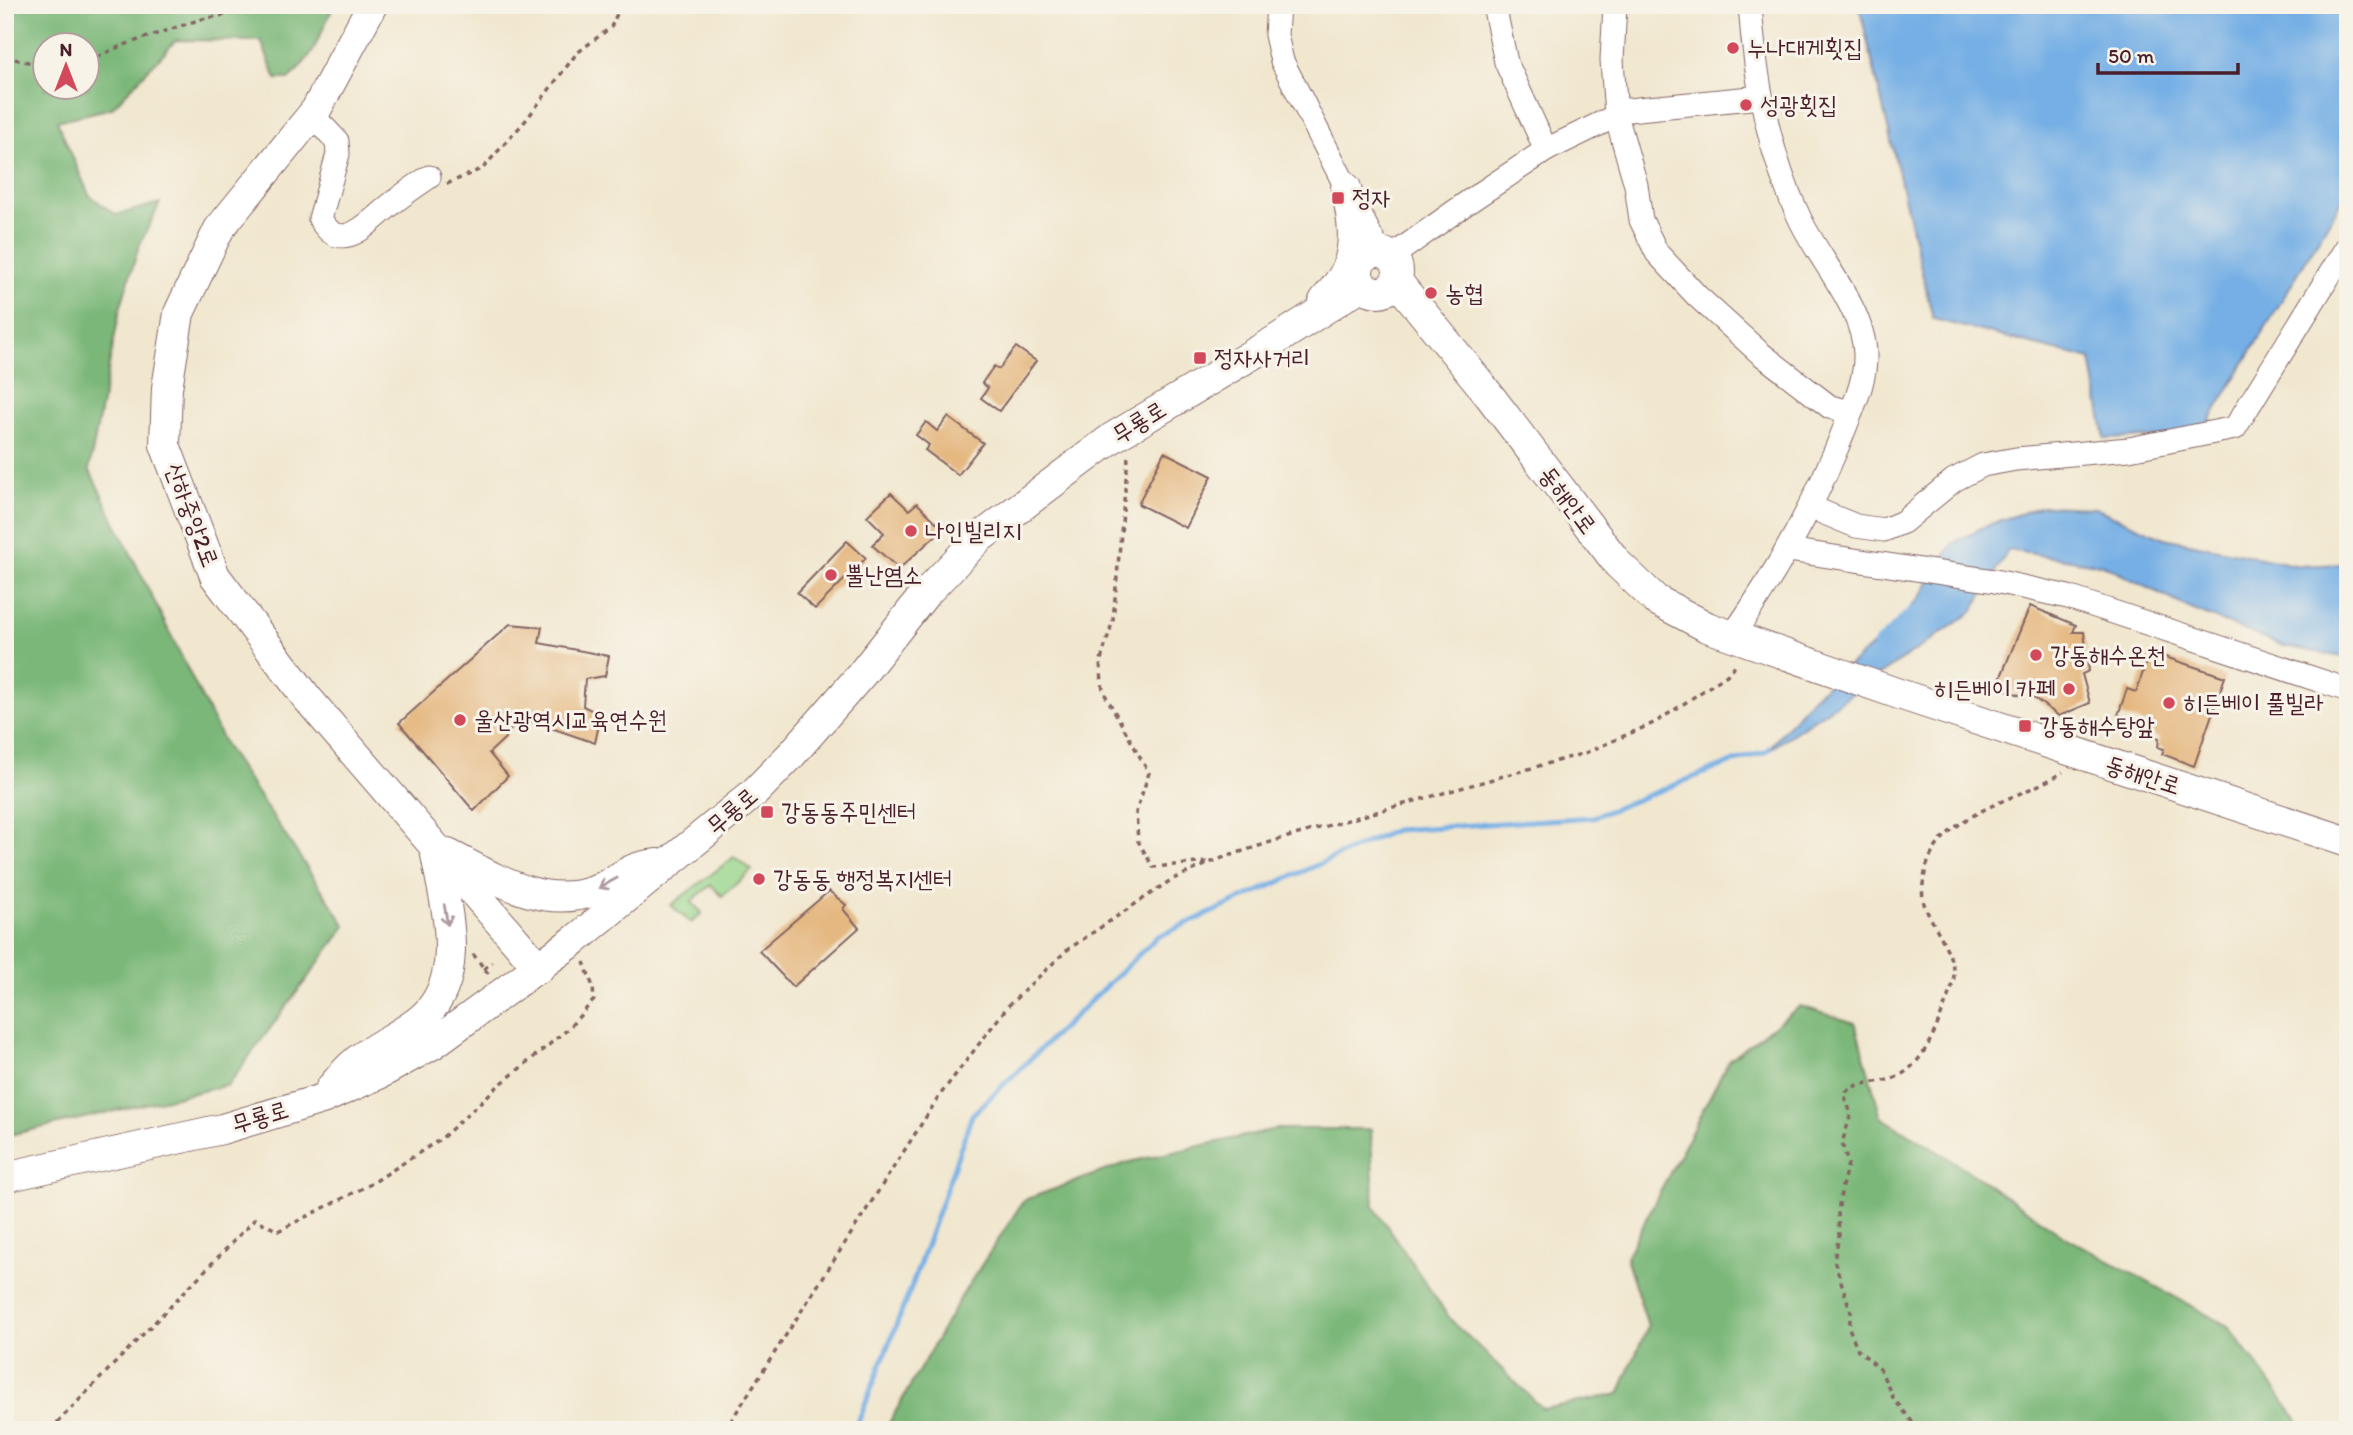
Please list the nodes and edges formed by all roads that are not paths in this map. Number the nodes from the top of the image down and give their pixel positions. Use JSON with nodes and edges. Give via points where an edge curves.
{"nodes":[{"id":1,"x":372,"y":5,"type":"edge"},
{"id":2,"x":1278,"y":5,"type":"edge"},
{"id":3,"x":1494,"y":5,"type":"edge"},
{"id":4,"x":1615,"y":5,"type":"edge"},
{"id":5,"x":1750,"y":5,"type":"edge"},
{"id":6,"x":1761,"y":97,"type":"junction"},
{"id":7,"x":312,"y":115,"type":"junction"},
{"id":8,"x":1616,"y":116,"type":"junction"},
{"id":9,"x":1546,"y":150,"type":"junction"},
{"id":10,"x":429,"y":177,"type":"road end"},
{"id":11,"x":1346,"y":188,"type":"junction"},
{"id":12,"x":2348,"y":245,"type":"edge"},
{"id":13,"x":1389,"y":263,"type":"junction"},
{"id":14,"x":1314,"y":314,"type":"junction"},
{"id":15,"x":1851,"y":412,"type":"junction"},
{"id":16,"x":1810,"y":507,"type":"junction"},
{"id":17,"x":1788,"y":550,"type":"junction"},
{"id":18,"x":1743,"y":639,"type":"junction"},
{"id":19,"x":2348,"y":690,"type":"edge"},
{"id":20,"x":2348,"y":842,"type":"edge"},
{"id":21,"x":435,"y":848,"type":"junction"},
{"id":22,"x":672,"y":861,"type":"junction"},
{"id":23,"x":539,"y":968,"type":"junction"},
{"id":24,"x":322,"y":1099,"type":"junction"},
{"id":25,"x":5,"y":1177,"type":"edge"}],
"edges":[{"from":1,"to":7,"type":"main road","name":"산하중앙2로"},
{"from":2,"to":11,"type":"street","name":"동해안로","via":[[1276,35],[1282,61]]},
{"from":3,"to":9,"type":"street","via":[[1506,62]]},
{"from":4,"to":8,"type":"street"},
{"from":5,"to":6,"type":"street"},
{"from":6,"to":8,"type":"street","via":[[1628,110]]},
{"from":6,"to":15,"type":"street","via":[[1790,197],[1863,336],[1863,380]]},
{"from":7,"to":10,"type":"street","via":[[337,141],[338,155],[320,219],[333,235],[364,230]]},
{"from":7,"to":21,"type":"main road","name":"산하중앙2로","via":[[219,229],[179,313],[167,388],[165,445],[215,576],[307,698]]},
{"from":8,"to":9,"type":"street"},
{"from":8,"to":15,"type":"street","via":[[1641,220],[1657,253],[1696,296],[1760,353],[1830,407]]},
{"from":9,"to":13,"type":"street"},
{"from":11,"to":13,"type":"street","name":"동해안로"},
{"from":11,"to":14,"type":"main road","via":[[1352,255],[1346,272]]},
{"from":12,"to":16,"type":"street","via":[[2235,428],[2129,449],[1983,465],[1954,480],[1903,522],[1884,530],[1856,526]]},
{"from":13,"to":14,"type":"main road","name":"무룡로","via":[[1391,287],[1381,292],[1362,285]]},
{"from":13,"to":18,"type":"main road","name":"동해안로","via":[[1585,523],[1638,586],[1690,620]]},
{"from":14,"to":22,"type":"main road","name":"무룡로","via":[[1112,438],[978,539],[925,594],[792,754],[755,792]]},
{"from":15,"to":16,"type":"street"},
{"from":16,"to":17,"type":"street"},
{"from":17,"to":18,"type":"street"},
{"from":17,"to":19,"type":"street","via":[[1995,581],[2067,597]]},
{"from":18,"to":20,"type":"main road","name":"동해안로"},
{"from":22,"to":21,"type":"main road","one_way":true,"via":[[635,868],[595,891],[566,897],[537,895],[509,885]]},
{"from":21,"to":23,"type":"main road","name":"산하중앙2로"},
{"from":21,"to":24,"type":"main road","one_way":true,"via":[[450,934],[450,959],[438,998],[422,1018],[354,1063]]},
{"from":22,"to":23,"type":"main road","name":"무룡로"},
{"from":23,"to":24,"type":"main road","name":"무룡로","via":[[433,1044]]},
{"from":24,"to":25,"type":"main road","name":"무룡로","via":[[222,1129]]}]}
